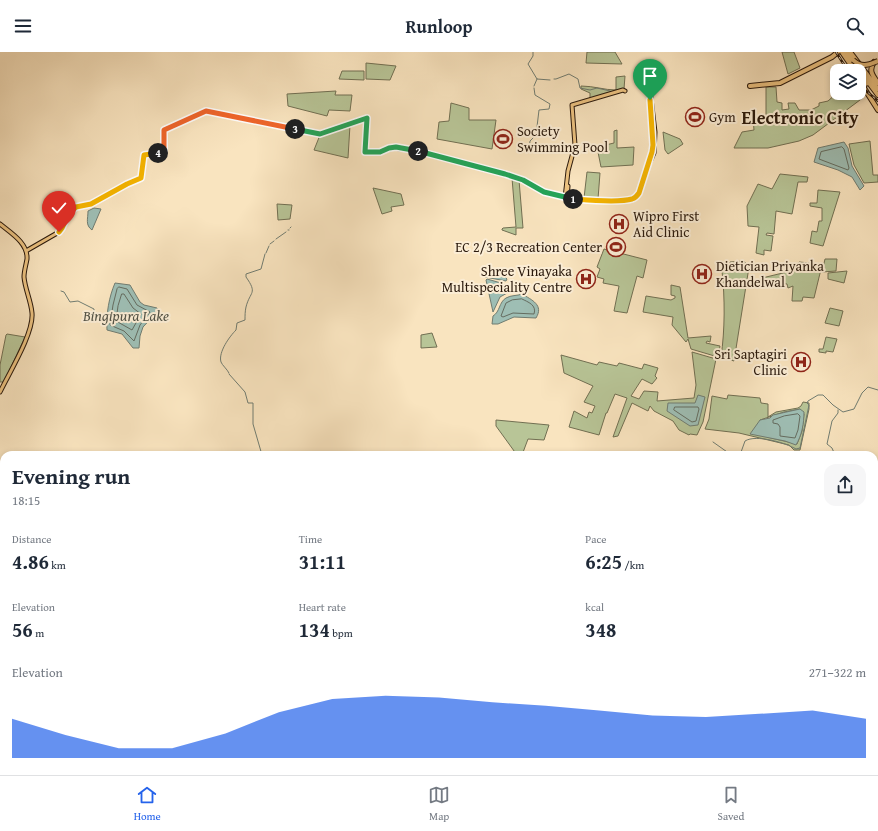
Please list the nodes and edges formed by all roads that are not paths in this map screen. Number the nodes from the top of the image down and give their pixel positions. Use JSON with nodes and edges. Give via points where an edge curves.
{"nodes":[{"id":1,"x":837,"y":52,"type":"edge"},
{"id":2,"x":842,"y":52,"type":"edge"},
{"id":3,"x":848,"y":52,"type":"edge"},
{"id":4,"x":853,"y":60,"type":"junction"},
{"id":5,"x":877,"y":60,"type":"edge"},
{"id":6,"x":822,"y":61,"type":"junction"},
{"id":7,"x":850,"y":64,"type":"edge"},
{"id":8,"x":877,"y":81,"type":"edge"},
{"id":9,"x":868,"y":82,"type":"joint"},
{"id":10,"x":878,"y":89,"type":"edge"},
{"id":11,"x":866,"y":92,"type":"edge"},
{"id":12,"x":878,"y":92,"type":"edge"},
{"id":13,"x":878,"y":95,"type":"edge"},
{"id":14,"x":878,"y":110,"type":"edge"},
{"id":15,"x":644,"y":175,"type":"junction"},
{"id":16,"x":566,"y":197,"type":"junction"},
{"id":17,"x":0,"y":224,"type":"edge"},
{"id":18,"x":26,"y":251,"type":"junction"},
{"id":19,"x":0,"y":392,"type":"edge"}],
"edges":[{"from":1,"to":6,"type":"highway"},
{"from":2,"to":7,"type":"highway"},
{"from":3,"to":4,"type":"highway"},
{"from":3,"to":9,"type":"highway"},
{"from":3,"to":10,"type":"highway"},
{"from":4,"to":5,"type":"highway","bridge":true,"via":[[864,66]]},
{"from":4,"to":12,"type":"highway"},
{"from":5,"to":8,"type":"highway","via":[[873,63],[871,71]]},
{"from":6,"to":6,"type":"highway","via":[[780,83],[750,85],[769,83],[794,75]]},
{"from":9,"to":13,"type":"highway"},
{"from":11,"to":14,"type":"highway"},
{"from":15,"to":15,"type":"main road","via":[[653,145],[650,90],[655,145]]},
{"from":15,"to":16,"type":"main road","via":[[639,193],[629,200],[583,200]]},
{"from":16,"to":16,"type":"main road","via":[[568,171],[575,145],[572,105],[625,91],[573,107],[577,145]]},
{"from":16,"to":18,"type":"main road","via":[[545,193],[521,180],[496,171],[412,150],[392,148],[380,152],[365,152],[367,118],[320,134],[206,111],[164,130],[163,152],[144,155],[141,178],[91,204],[76,207],[69,213],[59,232]]},
{"from":17,"to":18,"type":"main road","via":[[21,242]]},
{"from":18,"to":19,"type":"main road","via":[[24,275],[32,313],[31,325]]}]}
